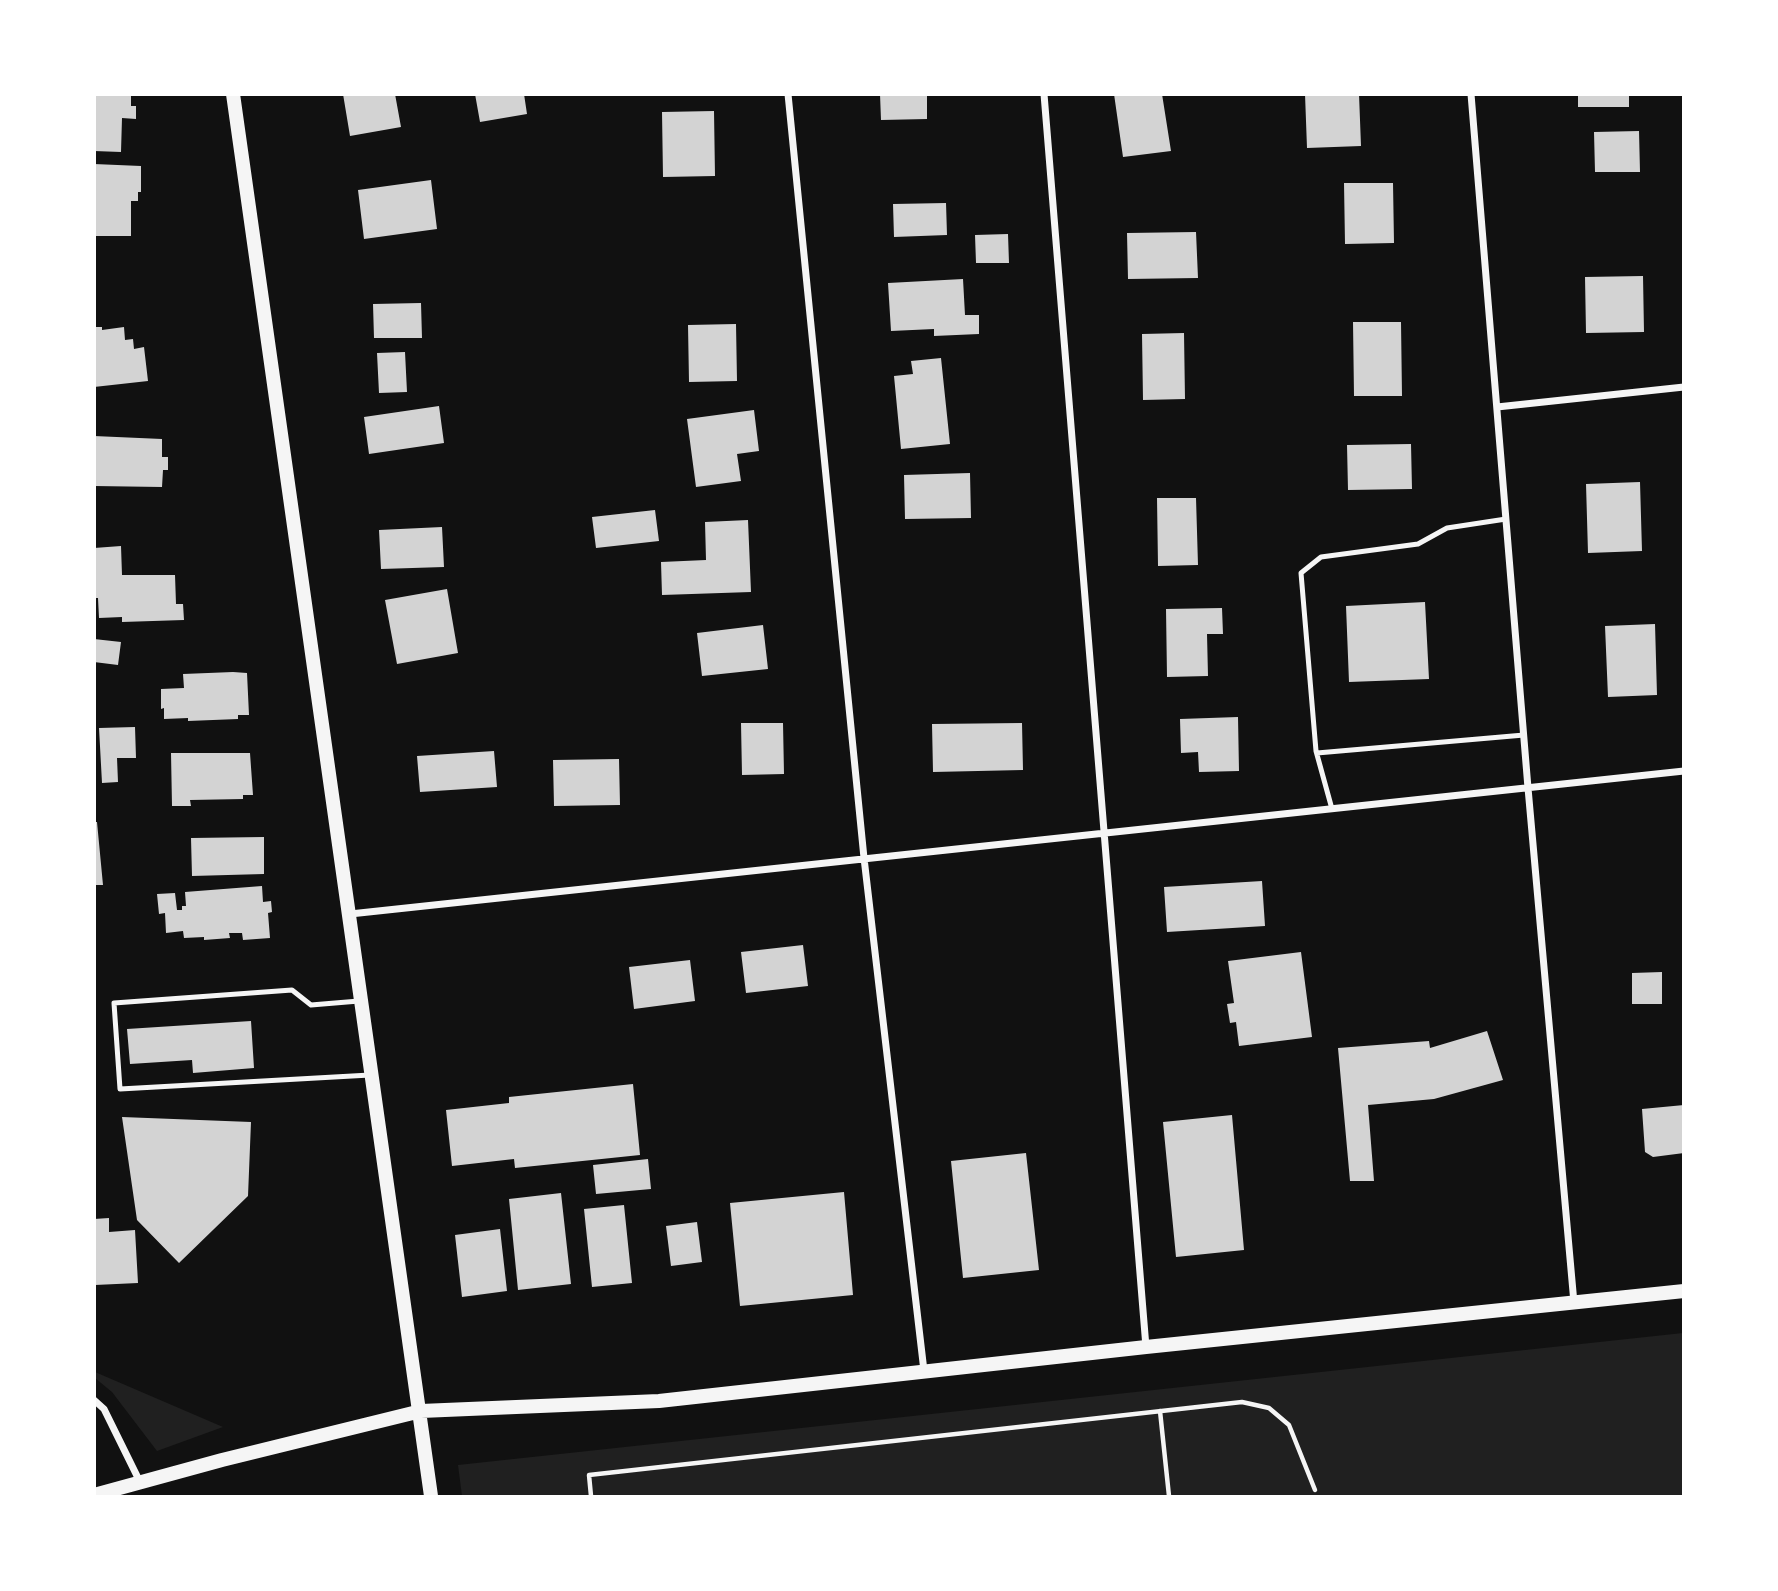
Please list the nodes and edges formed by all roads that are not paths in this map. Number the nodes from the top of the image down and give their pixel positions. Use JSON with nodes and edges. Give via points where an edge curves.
{"nodes":[{"id":1,"x":233,"y":94,"type":"edge"},
{"id":2,"x":788,"y":94,"type":"edge"},
{"id":3,"x":1044,"y":94,"type":"edge"},
{"id":4,"x":1471,"y":94,"type":"edge"},
{"id":5,"x":1684,"y":387,"type":"edge"},
{"id":6,"x":1497,"y":407,"type":"junction"},
{"id":7,"x":1506,"y":519,"type":"junction"},
{"id":8,"x":1524,"y":735,"type":"junction"},
{"id":9,"x":1317,"y":753,"type":"junction"},
{"id":10,"x":1684,"y":771,"type":"edge"},
{"id":11,"x":1528,"y":788,"type":"junction"},
{"id":12,"x":1332,"y":809,"type":"junction"},
{"id":13,"x":1105,"y":833,"type":"junction"},
{"id":14,"x":863,"y":858,"type":"junction"},
{"id":15,"x":350,"y":914,"type":"junction"},
{"id":16,"x":362,"y":1001,"type":"junction"},
{"id":17,"x":373,"y":1074,"type":"junction"},
{"id":18,"x":1684,"y":1291,"type":"edge"},
{"id":19,"x":1574,"y":1303,"type":"junction"},
{"id":20,"x":1146,"y":1347,"type":"junction"},
{"id":21,"x":924,"y":1372,"type":"junction"},
{"id":22,"x":94,"y":1400,"type":"edge"},
{"id":23,"x":421,"y":1411,"type":"junction"},
{"id":24,"x":140,"y":1482,"type":"junction"},
{"id":25,"x":94,"y":1495,"type":"edge"},
{"id":26,"x":431,"y":1496,"type":"edge"}],
"edges":[{"from":1,"to":15,"type":"main road"},
{"from":2,"to":14,"type":"street"},
{"from":3,"to":13,"type":"street"},
{"from":4,"to":6,"type":"street"},
{"from":5,"to":6,"type":"street"},
{"from":6,"to":7,"type":"street"},
{"from":7,"to":8,"type":"street"},
{"from":7,"to":9,"type":"lane","via":[[1447,528],[1418,544],[1321,557],[1301,573]]},
{"from":8,"to":9,"type":"lane"},
{"from":8,"to":11,"type":"street"},
{"from":9,"to":12,"type":"lane"},
{"from":10,"to":11,"type":"street"},
{"from":11,"to":12,"type":"street"},
{"from":11,"to":19,"type":"street"},
{"from":12,"to":13,"type":"street"},
{"from":13,"to":14,"type":"street"},
{"from":13,"to":20,"type":"street"},
{"from":14,"to":15,"type":"street"},
{"from":14,"to":21,"type":"street"},
{"from":15,"to":16,"type":"main road"},
{"from":16,"to":17,"type":"main road"},
{"from":16,"to":17,"type":"lane","via":[[311,1005],[292,990],[114,1003],[120,1089]]},
{"from":17,"to":23,"type":"main road"},
{"from":18,"to":19,"type":"main road"},
{"from":19,"to":20,"type":"main road"},
{"from":20,"to":21,"type":"main road"},
{"from":21,"to":23,"type":"main road","via":[[659,1401]]},
{"from":22,"to":24,"type":"street","via":[[104,1409]]},
{"from":23,"to":24,"type":"main road"},
{"from":23,"to":26,"type":"main road"},
{"from":24,"to":25,"type":"main road"}]}
